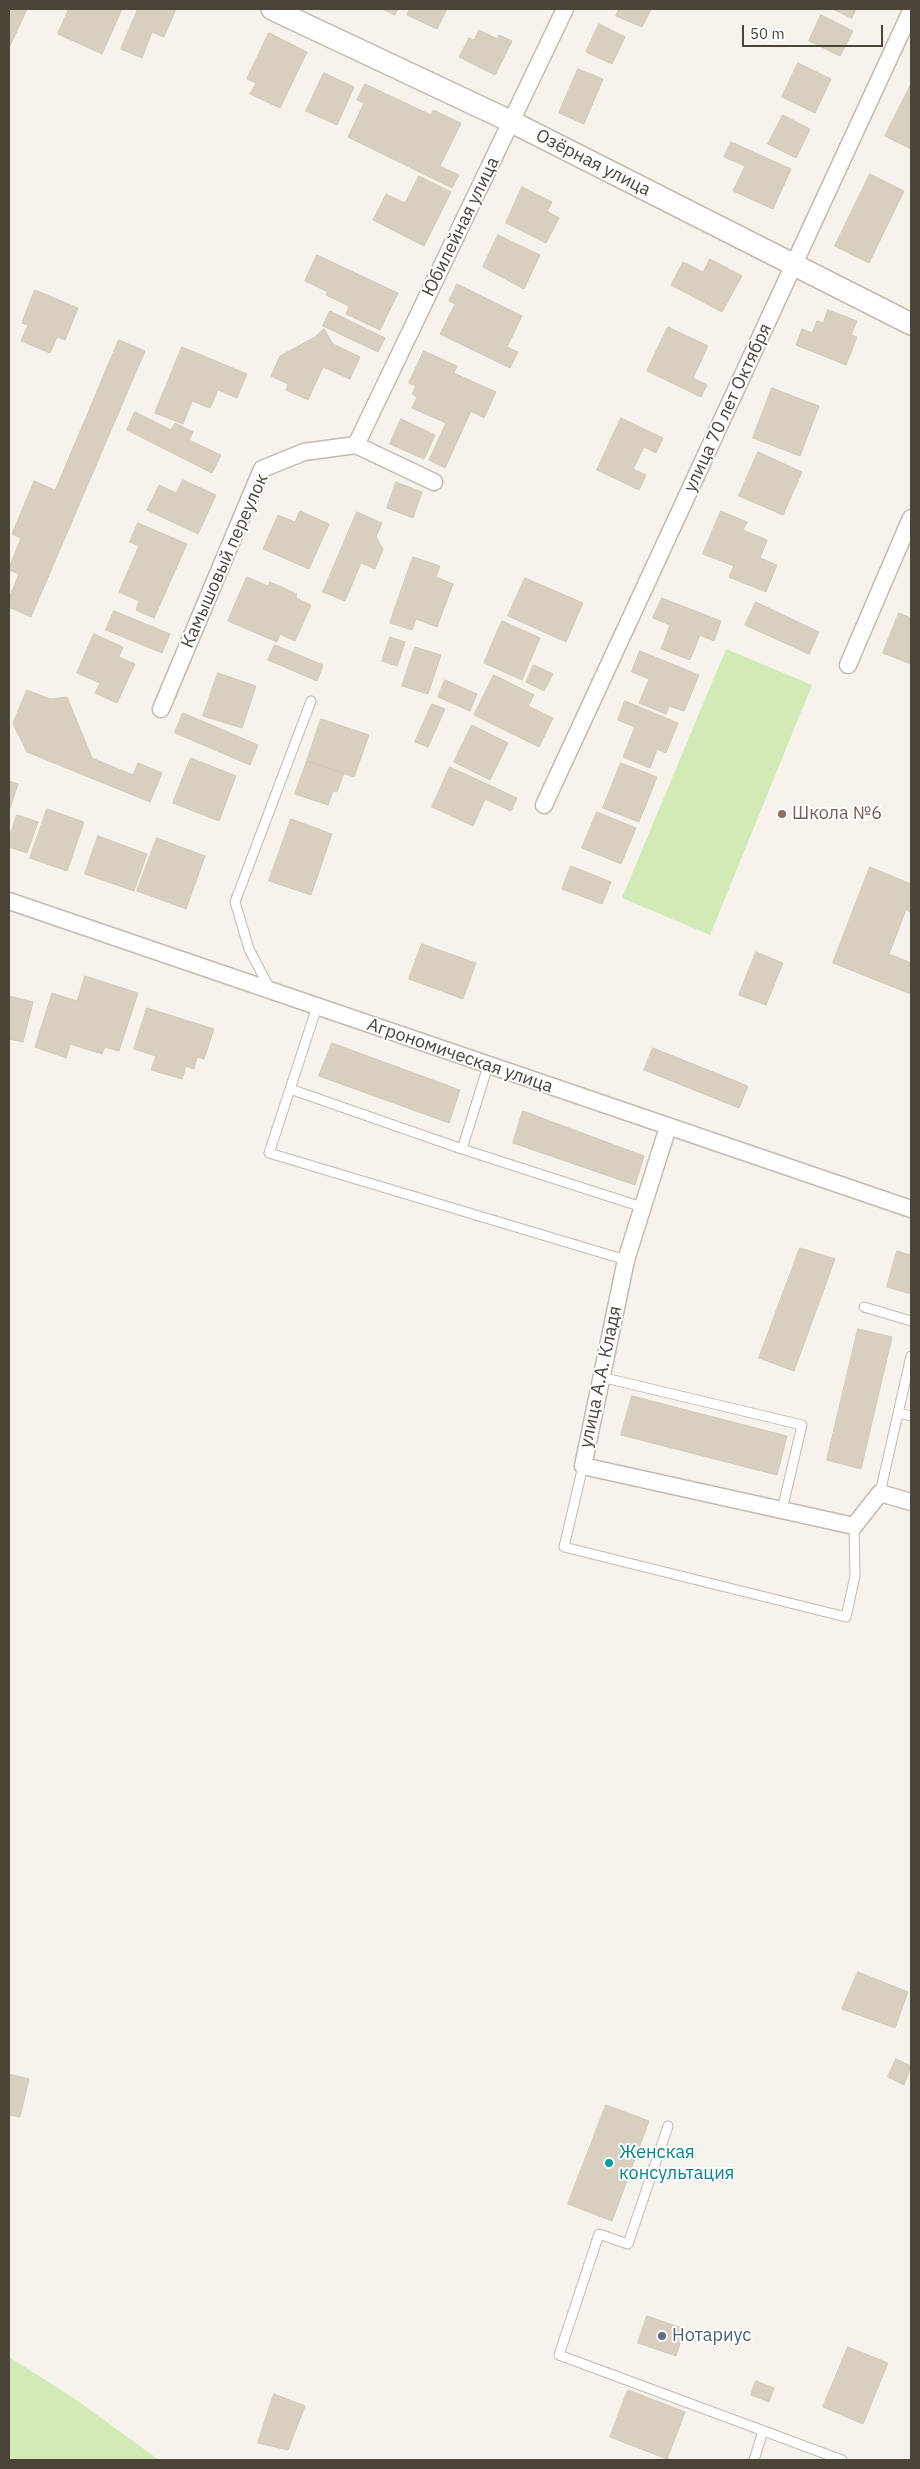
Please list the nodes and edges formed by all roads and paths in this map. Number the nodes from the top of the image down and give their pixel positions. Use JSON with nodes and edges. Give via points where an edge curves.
{"nodes":[{"id":1,"x":272,"y":9,"type":"edge"},
{"id":2,"x":565,"y":9,"type":"edge"},
{"id":3,"x":911,"y":11,"type":"edge"},
{"id":4,"x":512,"y":122,"type":"junction"},
{"id":5,"x":794,"y":265,"type":"junction"},
{"id":6,"x":911,"y":324,"type":"edge"},
{"id":7,"x":356,"y":445,"type":"junction"},
{"id":8,"x":434,"y":482,"type":"dead end"},
{"id":9,"x":911,"y":518,"type":"edge"},
{"id":10,"x":848,"y":665,"type":"dead end"},
{"id":11,"x":311,"y":701,"type":"dead end"},
{"id":12,"x":161,"y":709,"type":"dead end"},
{"id":13,"x":544,"y":805,"type":"dead end"},
{"id":14,"x":9,"y":901,"type":"edge"},
{"id":15,"x":271,"y":992,"type":"junction"},
{"id":16,"x":317,"y":1007,"type":"junction"},
{"id":17,"x":488,"y":1066,"type":"junction"},
{"id":18,"x":290,"y":1090,"type":"junction"},
{"id":19,"x":668,"y":1127,"type":"junction"},
{"id":20,"x":462,"y":1149,"type":"junction"},
{"id":21,"x":642,"y":1207,"type":"junction"},
{"id":22,"x":911,"y":1210,"type":"edge"},
{"id":23,"x":626,"y":1260,"type":"junction"},
{"id":24,"x":864,"y":1307,"type":"dead end"},
{"id":25,"x":911,"y":1320,"type":"edge"},
{"id":26,"x":911,"y":1356,"type":"edge"},
{"id":27,"x":601,"y":1377,"type":"junction"},
{"id":28,"x":898,"y":1413,"type":"junction"},
{"id":29,"x":911,"y":1416,"type":"edge"},
{"id":30,"x":583,"y":1466,"type":"junction"},
{"id":31,"x":880,"y":1493,"type":"junction"},
{"id":32,"x":911,"y":1502,"type":"edge"},
{"id":33,"x":782,"y":1510,"type":"junction"},
{"id":34,"x":854,"y":1526,"type":"junction"},
{"id":35,"x":668,"y":2126,"type":"dead end"},
{"id":36,"x":764,"y":2431,"type":"junction"},
{"id":37,"x":754,"y":2460,"type":"edge"},
{"id":38,"x":842,"y":2460,"type":"edge"}],
"edges":[{"from":1,"to":4,"type":"street","name":"Озёрная улица"},
{"from":2,"to":4,"type":"street","name":"Юбилейная улица"},
{"from":3,"to":5,"type":"street","name":"улица 70 лет Октября"},
{"from":4,"to":5,"type":"street","name":"Озёрная улица"},
{"from":4,"to":7,"type":"street","name":"Юбилейная улица"},
{"from":5,"to":6,"type":"street","name":"Озёрная улица"},
{"from":5,"to":13,"type":"street","name":"улица 70 лет Октября"},
{"from":7,"to":8,"type":"street"},
{"from":7,"to":12,"type":"street","name":"Камышовый переулок","via":[[304,452],[262,469]]},
{"from":9,"to":10,"type":"street"},
{"from":11,"to":15,"type":"lane","via":[[235,902],[249,949]]},
{"from":14,"to":15,"type":"street","name":"Агрономическая улица"},
{"from":15,"to":16,"type":"street","name":"Агрономическая улица"},
{"from":16,"to":17,"type":"street","name":"Агрономическая улица"},
{"from":16,"to":18,"type":"lane"},
{"from":17,"to":19,"type":"street","name":"Агрономическая улица"},
{"from":17,"to":20,"type":"lane"},
{"from":18,"to":20,"type":"lane"},
{"from":18,"to":23,"type":"lane","via":[[269,1153]]},
{"from":19,"to":21,"type":"street","name":"улица А.А. Кладя"},
{"from":19,"to":22,"type":"street","name":"Агрономическая улица"},
{"from":20,"to":21,"type":"lane"},
{"from":21,"to":23,"type":"street","name":"улица А.А. Кладя"},
{"from":23,"to":27,"type":"street","name":"улица А.А. Кладя"},
{"from":24,"to":25,"type":"lane"},
{"from":26,"to":28,"type":"lane"},
{"from":27,"to":30,"type":"street","name":"улица А.А. Кладя"},
{"from":27,"to":33,"type":"lane","via":[[802,1425]]},
{"from":28,"to":29,"type":"lane"},
{"from":28,"to":31,"type":"lane"},
{"from":30,"to":33,"type":"street","name":"улица А.А. Кладя"},
{"from":30,"to":34,"type":"lane","via":[[564,1547],[846,1617],[855,1576]]},
{"from":31,"to":32,"type":"street"},
{"from":31,"to":34,"type":"street"},
{"from":33,"to":34,"type":"street","name":"улица А.А. Кладя"},
{"from":35,"to":36,"type":"lane","via":[[628,2244],[599,2234],[559,2355]]},
{"from":36,"to":37,"type":"lane"},
{"from":36,"to":38,"type":"lane"}]}
